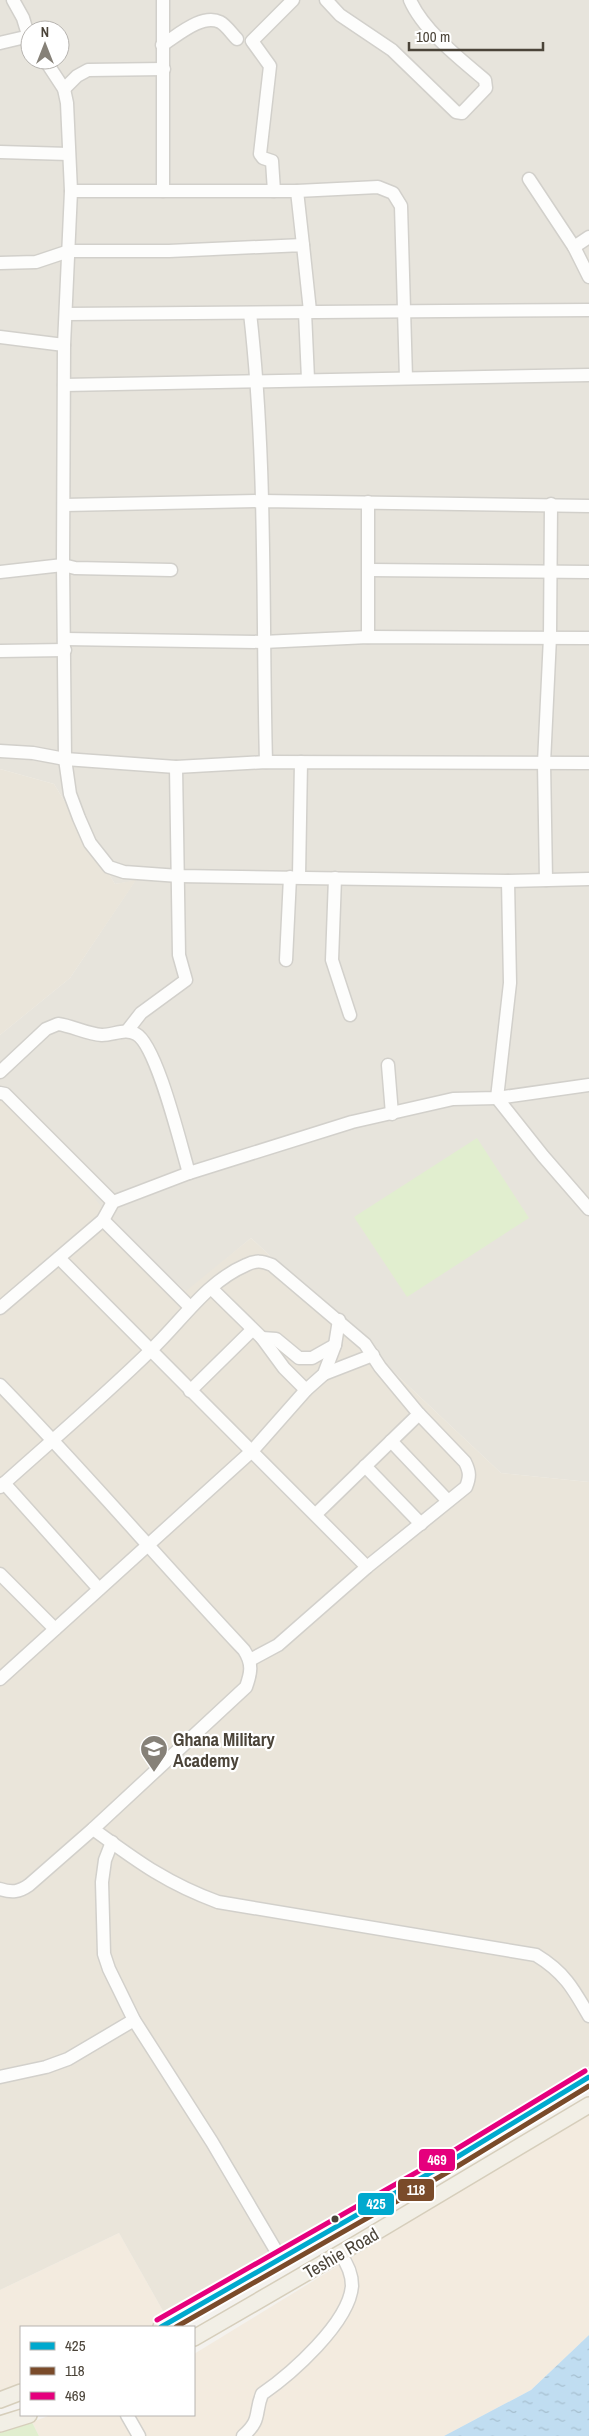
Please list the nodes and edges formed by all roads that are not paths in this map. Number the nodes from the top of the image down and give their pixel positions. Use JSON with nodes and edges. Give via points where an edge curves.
{"nodes":[{"id":1,"x":13,"y":0,"type":"edge"},
{"id":2,"x":162,"y":0,"type":"edge"},
{"id":3,"x":293,"y":0,"type":"edge"},
{"id":4,"x":326,"y":0,"type":"edge"},
{"id":5,"x":410,"y":0,"type":"edge"},
{"id":6,"x":24,"y":20,"type":"edge"},
{"id":7,"x":237,"y":39,"type":"dead end"},
{"id":8,"x":20,"y":40,"type":"edge"},
{"id":9,"x":0,"y":43,"type":"edge"},
{"id":10,"x":162,"y":45,"type":"junction"},
{"id":11,"x":164,"y":69,"type":"junction"},
{"id":12,"x":52,"y":70,"type":"edge"},
{"id":13,"x":64,"y":89,"type":"junction"},
{"id":14,"x":0,"y":152,"type":"edge"},
{"id":15,"x":69,"y":154,"type":"junction"},
{"id":16,"x":529,"y":179,"type":"dead end"},
{"id":17,"x":71,"y":191,"type":"junction"},
{"id":18,"x":164,"y":191,"type":"junction"},
{"id":19,"x":274,"y":191,"type":"junction"},
{"id":20,"x":296,"y":191,"type":"junction"},
{"id":21,"x":589,"y":237,"type":"edge"},
{"id":22,"x":303,"y":245,"type":"junction"},
{"id":23,"x":574,"y":247,"type":"junction"},
{"id":24,"x":68,"y":251,"type":"junction"},
{"id":25,"x":0,"y":263,"type":"edge"},
{"id":26,"x":589,"y":277,"type":"edge"},
{"id":27,"x":589,"y":310,"type":"edge"},
{"id":28,"x":307,"y":311,"type":"junction"},
{"id":29,"x":403,"y":312,"type":"junction"},
{"id":30,"x":250,"y":313,"type":"junction"},
{"id":31,"x":66,"y":314,"type":"junction"},
{"id":32,"x":0,"y":337,"type":"edge"},
{"id":33,"x":64,"y":345,"type":"junction"},
{"id":34,"x":589,"y":375,"type":"edge"},
{"id":35,"x":406,"y":378,"type":"junction"},
{"id":36,"x":308,"y":379,"type":"junction"},
{"id":37,"x":258,"y":380,"type":"junction"},
{"id":38,"x":64,"y":385,"type":"junction"},
{"id":39,"x":262,"y":502,"type":"junction"},
{"id":40,"x":368,"y":502,"type":"junction"},
{"id":41,"x":551,"y":504,"type":"junction"},
{"id":42,"x":64,"y":505,"type":"junction"},
{"id":43,"x":589,"y":506,"type":"edge"},
{"id":44,"x":63,"y":565,"type":"junction"},
{"id":45,"x":171,"y":570,"type":"dead end"},
{"id":46,"x":370,"y":570,"type":"junction"},
{"id":47,"x":0,"y":572,"type":"edge"},
{"id":48,"x":551,"y":572,"type":"junction"},
{"id":49,"x":589,"y":572,"type":"edge"},
{"id":50,"x":368,"y":637,"type":"junction"},
{"id":51,"x":550,"y":637,"type":"junction"},
{"id":52,"x":589,"y":638,"type":"edge"},
{"id":53,"x":263,"y":642,"type":"junction"},
{"id":54,"x":65,"y":644,"type":"junction"},
{"id":55,"x":0,"y":651,"type":"edge"},
{"id":56,"x":0,"y":751,"type":"edge"},
{"id":57,"x":65,"y":759,"type":"junction"},
{"id":58,"x":266,"y":762,"type":"junction"},
{"id":59,"x":301,"y":762,"type":"junction"},
{"id":60,"x":544,"y":763,"type":"junction"},
{"id":61,"x":589,"y":763,"type":"edge"},
{"id":62,"x":176,"y":767,"type":"junction"},
{"id":63,"x":179,"y":876,"type":"junction"},
{"id":64,"x":295,"y":876,"type":"junction"},
{"id":65,"x":335,"y":878,"type":"junction"},
{"id":66,"x":589,"y":879,"type":"edge"},
{"id":67,"x":546,"y":880,"type":"junction"},
{"id":68,"x":508,"y":881,"type":"junction"},
{"id":69,"x":286,"y":960,"type":"dead end"},
{"id":70,"x":350,"y":1015,"type":"dead end"},
{"id":71,"x":127,"y":1031,"type":"junction"},
{"id":72,"x":388,"y":1065,"type":"dead end"},
{"id":73,"x":2,"y":1070,"type":"edge"},
{"id":74,"x":589,"y":1086,"type":"edge"},
{"id":75,"x":3,"y":1093,"type":"edge"},
{"id":76,"x":497,"y":1098,"type":"junction"},
{"id":77,"x":392,"y":1114,"type":"junction"},
{"id":78,"x":189,"y":1173,"type":"junction"},
{"id":79,"x":113,"y":1202,"type":"junction"},
{"id":80,"x":589,"y":1209,"type":"edge"},
{"id":81,"x":103,"y":1220,"type":"junction"},
{"id":82,"x":59,"y":1258,"type":"junction"},
{"id":83,"x":212,"y":1289,"type":"junction"},
{"id":84,"x":190,"y":1307,"type":"junction"},
{"id":85,"x":0,"y":1308,"type":"edge"},
{"id":86,"x":339,"y":1320,"type":"junction"},
{"id":87,"x":257,"y":1334,"type":"junction"},
{"id":88,"x":334,"y":1345,"type":"junction"},
{"id":89,"x":152,"y":1350,"type":"junction"},
{"id":90,"x":373,"y":1356,"type":"junction"},
{"id":91,"x":324,"y":1374,"type":"junction"},
{"id":92,"x":0,"y":1385,"type":"edge"},
{"id":93,"x":306,"y":1390,"type":"junction"},
{"id":94,"x":190,"y":1391,"type":"junction"},
{"id":95,"x":419,"y":1414,"type":"junction"},
{"id":96,"x":53,"y":1439,"type":"junction"},
{"id":97,"x":391,"y":1441,"type":"junction"},
{"id":98,"x":253,"y":1450,"type":"junction"},
{"id":99,"x":365,"y":1466,"type":"junction"},
{"id":100,"x":2,"y":1485,"type":"edge"},
{"id":101,"x":448,"y":1501,"type":"junction"},
{"id":102,"x":316,"y":1514,"type":"junction"},
{"id":103,"x":421,"y":1524,"type":"junction"},
{"id":104,"x":147,"y":1546,"type":"junction"},
{"id":105,"x":368,"y":1567,"type":"junction"},
{"id":106,"x":0,"y":1574,"type":"edge"},
{"id":107,"x":99,"y":1588,"type":"junction"},
{"id":108,"x":55,"y":1629,"type":"junction"},
{"id":109,"x":250,"y":1660,"type":"junction"},
{"id":110,"x":0,"y":1679,"type":"edge"},
{"id":111,"x":93,"y":1829,"type":"junction"},
{"id":112,"x":112,"y":1842,"type":"junction"},
{"id":113,"x":0,"y":1889,"type":"edge"},
{"id":114,"x":589,"y":2016,"type":"edge"},
{"id":115,"x":134,"y":2020,"type":"junction"},
{"id":116,"x":589,"y":2076,"type":"edge"},
{"id":117,"x":0,"y":2077,"type":"edge"},
{"id":118,"x":589,"y":2104,"type":"edge"},
{"id":119,"x":340,"y":2254,"type":"junction"},
{"id":120,"x":281,"y":2259,"type":"junction"},
{"id":121,"x":163,"y":2326,"type":"edge"},
{"id":122,"x":195,"y":2337,"type":"edge"},
{"id":123,"x":20,"y":2392,"type":"edge"},
{"id":124,"x":0,"y":2400,"type":"edge"},
{"id":125,"x":26,"y":2416,"type":"edge"},
{"id":126,"x":128,"y":2416,"type":"edge"},
{"id":127,"x":0,"y":2424,"type":"edge"},
{"id":128,"x":139,"y":2436,"type":"edge"},
{"id":129,"x":243,"y":2436,"type":"edge"}],
"edges":[{"from":1,"to":6,"type":"street"},
{"from":2,"to":10,"type":"street"},
{"from":3,"to":19,"type":"street","via":[[252,41],[270,66],[260,154],[272,161]]},
{"from":4,"to":5,"type":"street","via":[[340,15],[392,50],[456,112],[462,113],[486,88],[485,80],[452,52],[415,11]]},
{"from":7,"to":10,"type":"street","via":[[220,22],[210,20],[201,21]]},
{"from":8,"to":9,"type":"street"},
{"from":10,"to":11,"type":"street"},
{"from":11,"to":13,"type":"street","via":[[88,70],[76,76]]},
{"from":11,"to":18,"type":"street"},
{"from":12,"to":13,"type":"street"},
{"from":13,"to":15,"type":"street"},
{"from":14,"to":15,"type":"street"},
{"from":15,"to":17,"type":"street"},
{"from":16,"to":23,"type":"street"},
{"from":17,"to":18,"type":"street"},
{"from":17,"to":24,"type":"street"},
{"from":18,"to":19,"type":"street"},
{"from":19,"to":20,"type":"street"},
{"from":20,"to":22,"type":"street"},
{"from":20,"to":29,"type":"street","via":[[378,187],[393,193],[401,206]]},
{"from":21,"to":23,"type":"street"},
{"from":22,"to":24,"type":"street","via":[[169,251]]},
{"from":22,"to":28,"type":"street"},
{"from":23,"to":26,"type":"street"},
{"from":24,"to":25,"type":"street","via":[[36,262]]},
{"from":24,"to":31,"type":"street"},
{"from":27,"to":29,"type":"street"},
{"from":28,"to":29,"type":"street"},
{"from":28,"to":30,"type":"street"},
{"from":28,"to":36,"type":"street"},
{"from":29,"to":35,"type":"street"},
{"from":30,"to":31,"type":"street"},
{"from":30,"to":37,"type":"street"},
{"from":31,"to":33,"type":"street"},
{"from":32,"to":33,"type":"street"},
{"from":33,"to":38,"type":"street"},
{"from":34,"to":35,"type":"street"},
{"from":35,"to":36,"type":"street"},
{"from":36,"to":37,"type":"street"},
{"from":37,"to":38,"type":"street"},
{"from":37,"to":39,"type":"street"},
{"from":38,"to":42,"type":"street"},
{"from":39,"to":40,"type":"street"},
{"from":39,"to":42,"type":"street"},
{"from":39,"to":53,"type":"street"},
{"from":40,"to":41,"type":"street"},
{"from":40,"to":46,"type":"street"},
{"from":41,"to":43,"type":"street"},
{"from":41,"to":48,"type":"street"},
{"from":42,"to":44,"type":"street"},
{"from":44,"to":45,"type":"street"},
{"from":44,"to":47,"type":"street"},
{"from":44,"to":54,"type":"street"},
{"from":46,"to":48,"type":"street"},
{"from":46,"to":50,"type":"street"},
{"from":48,"to":49,"type":"street"},
{"from":48,"to":51,"type":"street"},
{"from":50,"to":51,"type":"street"},
{"from":50,"to":53,"type":"street"},
{"from":51,"to":52,"type":"street"},
{"from":51,"to":60,"type":"street"},
{"from":53,"to":54,"type":"street"},
{"from":53,"to":58,"type":"street"},
{"from":54,"to":55,"type":"street"},
{"from":54,"to":57,"type":"street"},
{"from":56,"to":57,"type":"street"},
{"from":57,"to":62,"type":"street"},
{"from":57,"to":63,"type":"street","via":[[70,794],[79,818],[90,843],[109,866],[124,872]]},
{"from":58,"to":59,"type":"street"},
{"from":58,"to":62,"type":"street"},
{"from":59,"to":60,"type":"street"},
{"from":59,"to":64,"type":"street"},
{"from":60,"to":61,"type":"street"},
{"from":60,"to":67,"type":"street"},
{"from":62,"to":63,"type":"street"},
{"from":63,"to":64,"type":"street"},
{"from":63,"to":71,"type":"street","via":[[179,955],[186,980],[141,1013]]},
{"from":64,"to":65,"type":"street"},
{"from":64,"to":69,"type":"street"},
{"from":65,"to":68,"type":"street"},
{"from":65,"to":70,"type":"street","via":[[332,960]]},
{"from":66,"to":67,"type":"street"},
{"from":67,"to":68,"type":"street"},
{"from":68,"to":76,"type":"street","via":[[510,983]]},
{"from":71,"to":73,"type":"street","via":[[106,1035],[58,1024],[46,1029]]},
{"from":71,"to":78,"type":"street","via":[[145,1043],[157,1068]]},
{"from":72,"to":77,"type":"street"},
{"from":73,"to":75,"type":"street"},
{"from":74,"to":76,"type":"street"},
{"from":75,"to":79,"type":"street"},
{"from":76,"to":77,"type":"street","via":[[453,1098]]},
{"from":76,"to":80,"type":"street"},
{"from":77,"to":78,"type":"street","via":[[352,1122]]},
{"from":78,"to":79,"type":"street"},
{"from":79,"to":81,"type":"street"},
{"from":81,"to":82,"type":"street"},
{"from":81,"to":84,"type":"street"},
{"from":82,"to":85,"type":"street"},
{"from":82,"to":89,"type":"street"},
{"from":83,"to":84,"type":"street"},
{"from":83,"to":86,"type":"street","via":[[245,1265],[262,1261],[272,1265]]},
{"from":83,"to":87,"type":"street"},
{"from":84,"to":89,"type":"street"},
{"from":86,"to":88,"type":"street"},
{"from":86,"to":90,"type":"street"},
{"from":87,"to":88,"type":"street","via":[[276,1339],[300,1358],[312,1358]]},
{"from":87,"to":93,"type":"street"},
{"from":87,"to":94,"type":"street"},
{"from":88,"to":91,"type":"street"},
{"from":89,"to":94,"type":"street"},
{"from":89,"to":96,"type":"street"},
{"from":90,"to":91,"type":"street"},
{"from":90,"to":95,"type":"street"},
{"from":91,"to":93,"type":"street"},
{"from":92,"to":96,"type":"street"},
{"from":93,"to":98,"type":"street"},
{"from":94,"to":98,"type":"street"},
{"from":95,"to":97,"type":"street"},
{"from":95,"to":101,"type":"street","via":[[465,1462],[470,1472],[466,1487]]},
{"from":96,"to":100,"type":"street"},
{"from":96,"to":104,"type":"street"},
{"from":97,"to":99,"type":"street"},
{"from":97,"to":101,"type":"street"},
{"from":98,"to":102,"type":"street"},
{"from":98,"to":104,"type":"street"},
{"from":99,"to":102,"type":"street"},
{"from":99,"to":103,"type":"street"},
{"from":100,"to":107,"type":"street"},
{"from":101,"to":103,"type":"street"},
{"from":102,"to":105,"type":"street"},
{"from":103,"to":105,"type":"street"},
{"from":104,"to":107,"type":"street"},
{"from":104,"to":109,"type":"street"},
{"from":105,"to":109,"type":"street","via":[[278,1645]]},
{"from":106,"to":108,"type":"street"},
{"from":107,"to":108,"type":"street"},
{"from":108,"to":110,"type":"street"},
{"from":109,"to":111,"type":"street","via":[[251,1673],[246,1687]]},
{"from":111,"to":112,"type":"street"},
{"from":111,"to":113,"type":"street","via":[[20,1891]]},
{"from":112,"to":114,"type":"street","via":[[163,1878],[218,1902],[536,1955],[555,1966]]},
{"from":112,"to":115,"type":"street","via":[[102,1882],[104,1954]]},
{"from":115,"to":117,"type":"street","via":[[68,2059]]},
{"from":115,"to":120,"type":"street","via":[[212,2142]]},
{"from":116,"to":120,"type":"main road","name":"Teshie Road"},
{"from":118,"to":119,"type":"main road","name":"Teshie Road"},
{"from":119,"to":122,"type":"main road","name":"Teshie Road"},
{"from":119,"to":129,"type":"street","via":[[352,2279],[352,2288],[339,2318],[325,2339],[262,2394],[258,2419]]},
{"from":120,"to":121,"type":"main road","name":"Teshie Road"},
{"from":123,"to":124,"type":"main road"},
{"from":125,"to":127,"type":"main road"},
{"from":126,"to":128,"type":"street"}]}
